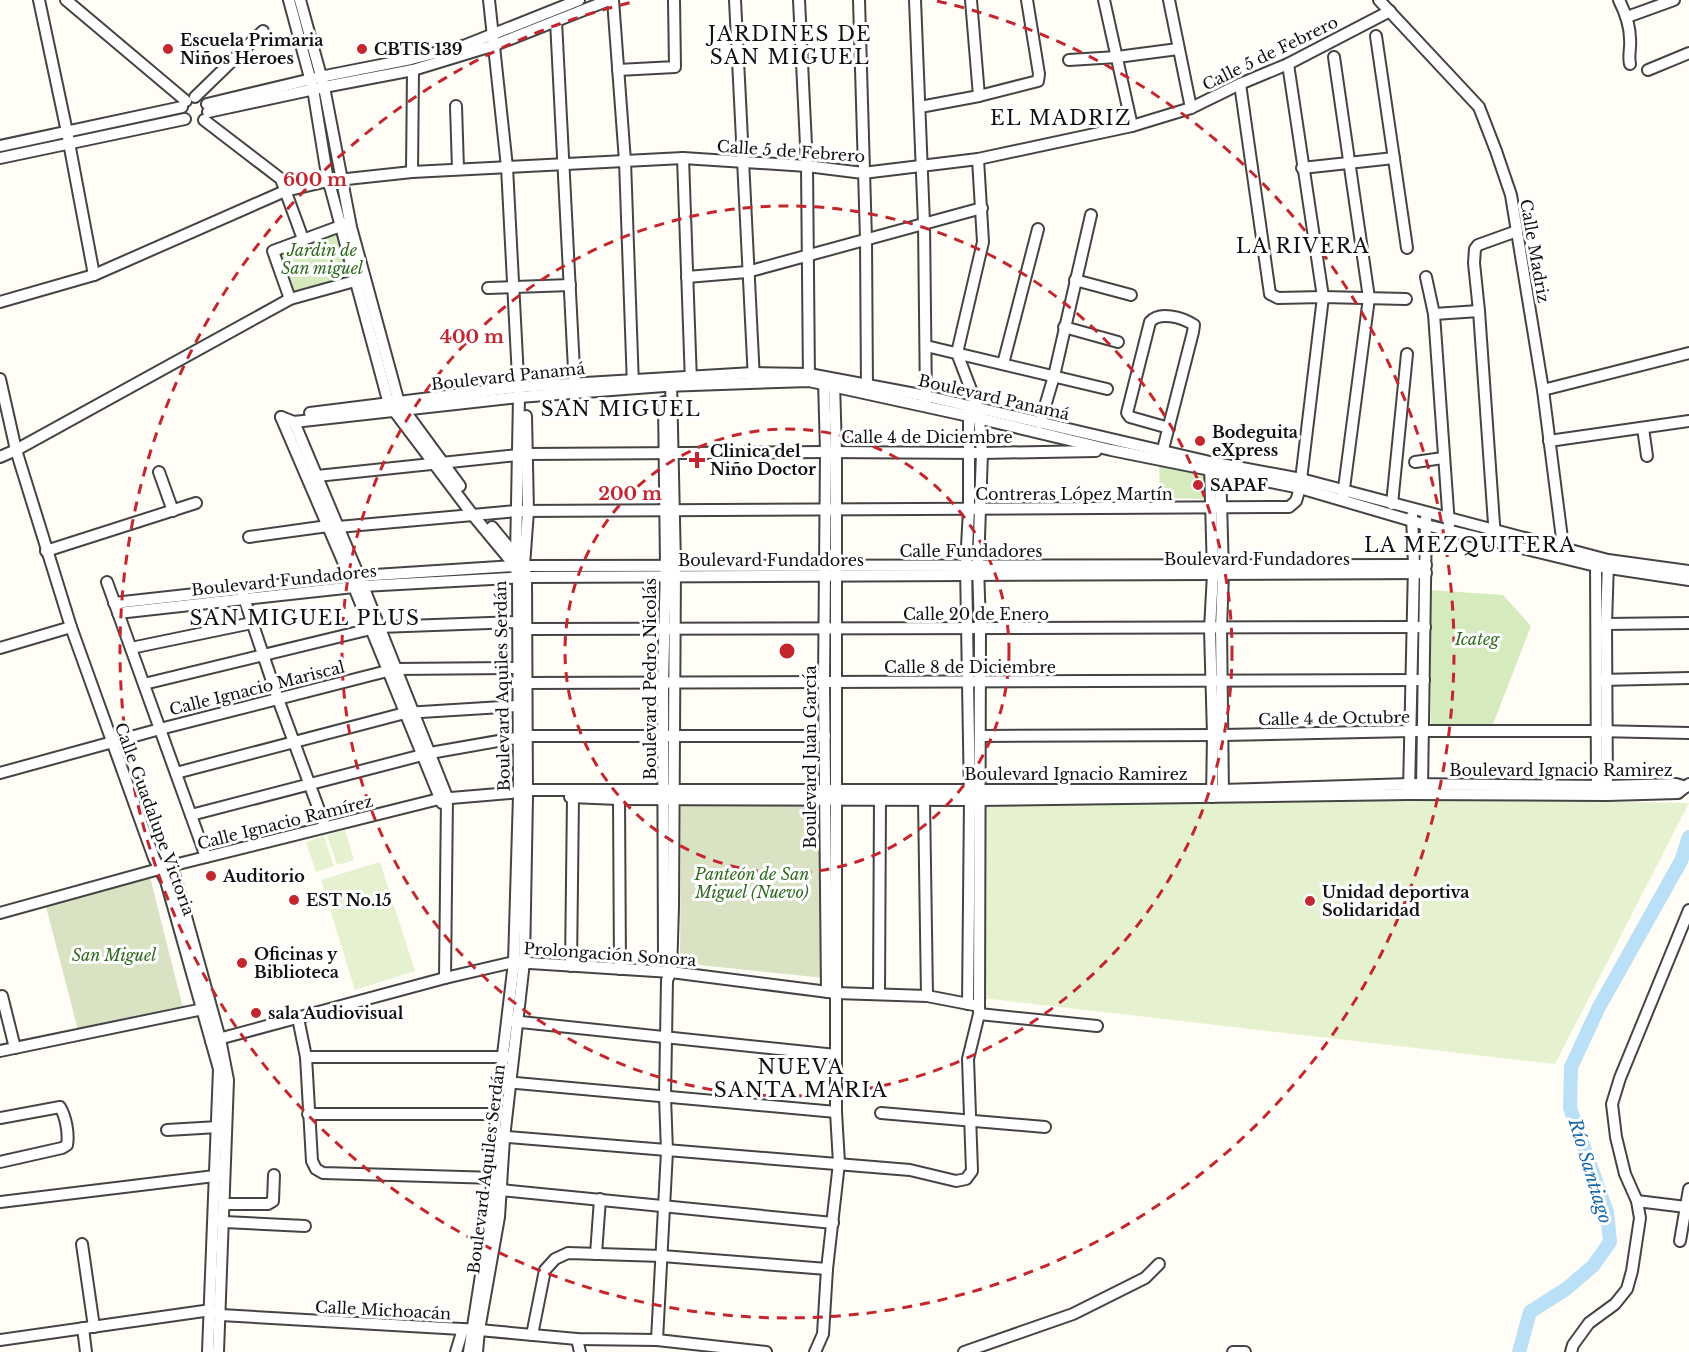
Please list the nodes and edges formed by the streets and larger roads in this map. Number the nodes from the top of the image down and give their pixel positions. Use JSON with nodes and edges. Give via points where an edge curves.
{"nodes":[{"id":1,"x":39,"y":0,"type":"edge"},
{"id":2,"x":66,"y":0,"type":"edge"},
{"id":3,"x":289,"y":0,"type":"edge"},
{"id":4,"x":300,"y":0,"type":"edge"},
{"id":5,"x":489,"y":0,"type":"edge"},
{"id":6,"x":579,"y":0,"type":"edge"},
{"id":7,"x":611,"y":0,"type":"edge"},
{"id":8,"x":674,"y":0,"type":"edge"},
{"id":9,"x":735,"y":0,"type":"edge"},
{"id":10,"x":799,"y":0,"type":"edge"},
{"id":11,"x":859,"y":0,"type":"edge"},
{"id":12,"x":915,"y":0,"type":"edge"},
{"id":13,"x":971,"y":0,"type":"edge"},
{"id":14,"x":1027,"y":0,"type":"edge"},
{"id":15,"x":1104,"y":0,"type":"edge"},
{"id":16,"x":1169,"y":0,"type":"edge"},
{"id":17,"x":1379,"y":0,"type":"edge"},
{"id":18,"x":1619,"y":0,"type":"edge"},
{"id":19,"x":1674,"y":0,"type":"edge"},
{"id":20,"x":1390,"y":11,"type":"junction"},
{"id":21,"x":1627,"y":17,"type":"junction"},
{"id":22,"x":556,"y":21,"type":"junction"},
{"id":23,"x":263,"y":31,"type":"dead end"},
{"id":24,"x":494,"y":32,"type":"junction"},
{"id":25,"x":1376,"y":36,"type":"dead end"},
{"id":26,"x":495,"y":45,"type":"junction"},
{"id":27,"x":1178,"y":49,"type":"junction"},
{"id":28,"x":1689,"y":53,"type":"edge"},
{"id":29,"x":1117,"y":57,"type":"junction"},
{"id":30,"x":1334,"y":57,"type":"dead end"},
{"id":31,"x":1069,"y":60,"type":"dead end"},
{"id":32,"x":1288,"y":64,"type":"junction"},
{"id":33,"x":1630,"y":64,"type":"dead end"},
{"id":34,"x":413,"y":70,"type":"junction"},
{"id":35,"x":618,"y":70,"type":"junction"},
{"id":36,"x":1648,"y":70,"type":"dead end"},
{"id":37,"x":317,"y":83,"type":"junction"},
{"id":38,"x":1240,"y":84,"type":"junction"},
{"id":39,"x":979,"y":96,"type":"junction"},
{"id":40,"x":188,"y":102,"type":"junction"},
{"id":41,"x":456,"y":106,"type":"dead end"},
{"id":42,"x":920,"y":107,"type":"junction"},
{"id":43,"x":1191,"y":108,"type":"junction"},
{"id":44,"x":206,"y":112,"type":"junction"},
{"id":45,"x":185,"y":119,"type":"junction"},
{"id":46,"x":1132,"y":126,"type":"junction"},
{"id":47,"x":67,"y":132,"type":"junction"},
{"id":48,"x":70,"y":145,"type":"junction"},
{"id":49,"x":0,"y":146,"type":"edge"},
{"id":50,"x":0,"y":158,"type":"edge"},
{"id":51,"x":683,"y":158,"type":"junction"},
{"id":52,"x":1394,"y":158,"type":"junction"},
{"id":53,"x":978,"y":159,"type":"junction"},
{"id":54,"x":625,"y":161,"type":"junction"},
{"id":55,"x":744,"y":161,"type":"junction"},
{"id":56,"x":1350,"y":163,"type":"junction"},
{"id":57,"x":564,"y":164,"type":"junction"},
{"id":58,"x":807,"y":166,"type":"junction"},
{"id":59,"x":921,"y":166,"type":"junction"},
{"id":60,"x":507,"y":167,"type":"junction"},
{"id":61,"x":1302,"y":168,"type":"junction"},
{"id":62,"x":458,"y":169,"type":"junction"},
{"id":63,"x":412,"y":172,"type":"junction"},
{"id":64,"x":863,"y":173,"type":"junction"},
{"id":65,"x":341,"y":179,"type":"junction"},
{"id":66,"x":328,"y":181,"type":"junction"},
{"id":67,"x":285,"y":191,"type":"junction"},
{"id":68,"x":982,"y":208,"type":"junction"},
{"id":69,"x":1091,"y":214,"type":"dead end"},
{"id":70,"x":924,"y":223,"type":"junction"},
{"id":71,"x":345,"y":224,"type":"junction"},
{"id":72,"x":1038,"y":230,"type":"dead end"},
{"id":73,"x":1517,"y":231,"type":"junction"},
{"id":74,"x":303,"y":238,"type":"junction"},
{"id":75,"x":866,"y":239,"type":"junction"},
{"id":76,"x":1407,"y":248,"type":"dead end"},
{"id":77,"x":808,"y":256,"type":"junction"},
{"id":78,"x":747,"y":273,"type":"junction"},
{"id":79,"x":94,"y":275,"type":"junction"},
{"id":80,"x":687,"y":277,"type":"junction"},
{"id":81,"x":1426,"y":278,"type":"dead end"},
{"id":82,"x":360,"y":280,"type":"junction"},
{"id":83,"x":1075,"y":280,"type":"junction"},
{"id":84,"x":570,"y":285,"type":"junction"},
{"id":85,"x":513,"y":287,"type":"junction"},
{"id":86,"x":488,"y":288,"type":"dead end"},
{"id":87,"x":1131,"y":295,"type":"dead end"},
{"id":88,"x":1323,"y":297,"type":"junction"},
{"id":89,"x":1369,"y":298,"type":"junction"},
{"id":90,"x":290,"y":299,"type":"junction"},
{"id":91,"x":1406,"y":299,"type":"dead end"},
{"id":92,"x":0,"y":302,"type":"edge"},
{"id":93,"x":1479,"y":311,"type":"junction"},
{"id":94,"x":1434,"y":314,"type":"junction"},
{"id":95,"x":1064,"y":327,"type":"junction"},
{"id":96,"x":1118,"y":342,"type":"dead end"},
{"id":97,"x":926,"y":346,"type":"junction"},
{"id":98,"x":957,"y":353,"type":"junction"},
{"id":99,"x":1689,"y":353,"type":"edge"},
{"id":100,"x":1407,"y":354,"type":"dead end"},
{"id":101,"x":1004,"y":364,"type":"junction"},
{"id":102,"x":1054,"y":376,"type":"junction"},
{"id":103,"x":809,"y":377,"type":"junction"},
{"id":104,"x":754,"y":378,"type":"junction"},
{"id":105,"x":691,"y":381,"type":"junction"},
{"id":106,"x":668,"y":382,"type":"junction"},
{"id":107,"x":829,"y":382,"type":"junction"},
{"id":108,"x":1,"y":383,"type":"edge"},
{"id":109,"x":633,"y":384,"type":"junction"},
{"id":110,"x":575,"y":388,"type":"junction"},
{"id":111,"x":867,"y":389,"type":"junction"},
{"id":112,"x":1107,"y":389,"type":"dead end"},
{"id":113,"x":1544,"y":390,"type":"junction"},
{"id":114,"x":522,"y":392,"type":"junction"},
{"id":115,"x":926,"y":401,"type":"junction"},
{"id":116,"x":397,"y":407,"type":"junction"},
{"id":117,"x":974,"y":409,"type":"junction"},
{"id":118,"x":281,"y":417,"type":"junction"},
{"id":119,"x":1689,"y":421,"type":"edge"},
{"id":120,"x":294,"y":422,"type":"junction"},
{"id":121,"x":1040,"y":423,"type":"junction"},
{"id":122,"x":1169,"y":428,"type":"junction"},
{"id":123,"x":1643,"y":428,"type":"junction"},
{"id":124,"x":1549,"y":441,"type":"junction"},
{"id":125,"x":16,"y":450,"type":"junction"},
{"id":126,"x":1111,"y":450,"type":"junction"},
{"id":127,"x":831,"y":452,"type":"junction"},
{"id":128,"x":668,"y":453,"type":"junction"},
{"id":129,"x":969,"y":453,"type":"junction"},
{"id":130,"x":982,"y":453,"type":"junction"},
{"id":131,"x":523,"y":454,"type":"junction"},
{"id":132,"x":1161,"y":455,"type":"junction"},
{"id":133,"x":1647,"y":456,"type":"dead end"},
{"id":134,"x":0,"y":457,"type":"edge"},
{"id":135,"x":1443,"y":458,"type":"junction"},
{"id":136,"x":1415,"y":462,"type":"dead end"},
{"id":137,"x":440,"y":464,"type":"junction"},
{"id":138,"x":1214,"y":467,"type":"junction"},
{"id":139,"x":159,"y":472,"type":"dead end"},
{"id":140,"x":317,"y":476,"type":"junction"},
{"id":141,"x":1300,"y":484,"type":"junction"},
{"id":142,"x":1343,"y":495,"type":"junction"},
{"id":143,"x":196,"y":504,"type":"dead end"},
{"id":144,"x":1392,"y":504,"type":"junction"},
{"id":145,"x":1215,"y":509,"type":"junction"},
{"id":146,"x":668,"y":510,"type":"junction"},
{"id":147,"x":831,"y":510,"type":"junction"},
{"id":148,"x":969,"y":510,"type":"junction"},
{"id":149,"x":981,"y":510,"type":"junction"},
{"id":150,"x":173,"y":511,"type":"junction"},
{"id":151,"x":522,"y":511,"type":"junction"},
{"id":152,"x":1426,"y":513,"type":"junction"},
{"id":153,"x":476,"y":514,"type":"junction"},
{"id":154,"x":1412,"y":515,"type":"junction"},
{"id":155,"x":1426,"y":525,"type":"junction"},
{"id":156,"x":1449,"y":525,"type":"junction"},
{"id":157,"x":333,"y":526,"type":"junction"},
{"id":158,"x":1495,"y":536,"type":"junction"},
{"id":159,"x":249,"y":537,"type":"dead end"},
{"id":160,"x":46,"y":550,"type":"junction"},
{"id":161,"x":1564,"y":554,"type":"junction"},
{"id":162,"x":1602,"y":563,"type":"junction"},
{"id":163,"x":520,"y":568,"type":"junction"},
{"id":164,"x":1414,"y":569,"type":"junction"},
{"id":165,"x":1426,"y":569,"type":"junction"},
{"id":166,"x":972,"y":570,"type":"junction"},
{"id":167,"x":1218,"y":570,"type":"junction"},
{"id":168,"x":670,"y":571,"type":"junction"},
{"id":169,"x":830,"y":571,"type":"junction"},
{"id":170,"x":1689,"y":571,"type":"edge"},
{"id":171,"x":1689,"y":580,"type":"edge"},
{"id":172,"x":107,"y":582,"type":"dead end"},
{"id":173,"x":357,"y":582,"type":"junction"},
{"id":174,"x":243,"y":594,"type":"junction"},
{"id":175,"x":116,"y":608,"type":"junction"},
{"id":176,"x":518,"y":622,"type":"junction"},
{"id":177,"x":252,"y":623,"type":"junction"},
{"id":178,"x":1689,"y":623,"type":"edge"},
{"id":179,"x":1606,"y":624,"type":"junction"},
{"id":180,"x":71,"y":627,"type":"junction"},
{"id":181,"x":375,"y":627,"type":"junction"},
{"id":182,"x":1413,"y":627,"type":"junction"},
{"id":183,"x":1425,"y":627,"type":"junction"},
{"id":184,"x":669,"y":628,"type":"junction"},
{"id":185,"x":967,"y":628,"type":"junction"},
{"id":186,"x":1216,"y":628,"type":"junction"},
{"id":187,"x":528,"y":629,"type":"junction"},
{"id":188,"x":830,"y":629,"type":"junction"},
{"id":189,"x":980,"y":629,"type":"junction"},
{"id":190,"x":0,"y":648,"type":"edge"},
{"id":191,"x":131,"y":648,"type":"junction"},
{"id":192,"x":263,"y":654,"type":"junction"},
{"id":193,"x":522,"y":668,"type":"junction"},
{"id":194,"x":391,"y":670,"type":"junction"},
{"id":195,"x":1689,"y":678,"type":"edge"},
{"id":196,"x":1412,"y":679,"type":"junction"},
{"id":197,"x":1424,"y":680,"type":"junction"},
{"id":198,"x":1602,"y":680,"type":"junction"},
{"id":199,"x":824,"y":682,"type":"junction"},
{"id":200,"x":967,"y":682,"type":"junction"},
{"id":201,"x":979,"y":682,"type":"junction"},
{"id":202,"x":1217,"y":682,"type":"junction"},
{"id":203,"x":522,"y":683,"type":"junction"},
{"id":204,"x":668,"y":683,"type":"junction"},
{"id":205,"x":835,"y":683,"type":"junction"},
{"id":206,"x":144,"y":684,"type":"junction"},
{"id":207,"x":278,"y":699,"type":"junction"},
{"id":208,"x":517,"y":706,"type":"junction"},
{"id":209,"x":409,"y":713,"type":"junction"},
{"id":210,"x":160,"y":729,"type":"junction"},
{"id":211,"x":1410,"y":731,"type":"junction"},
{"id":212,"x":1423,"y":731,"type":"junction"},
{"id":213,"x":1602,"y":731,"type":"junction"},
{"id":214,"x":1689,"y":733,"type":"edge"},
{"id":215,"x":668,"y":735,"type":"junction"},
{"id":216,"x":1218,"y":735,"type":"junction"},
{"id":217,"x":825,"y":736,"type":"junction"},
{"id":218,"x":980,"y":736,"type":"junction"},
{"id":219,"x":523,"y":737,"type":"junction"},
{"id":220,"x":294,"y":741,"type":"junction"},
{"id":221,"x":111,"y":742,"type":"junction"},
{"id":222,"x":426,"y":755,"type":"junction"},
{"id":223,"x":0,"y":773,"type":"edge"},
{"id":224,"x":176,"y":773,"type":"junction"},
{"id":225,"x":310,"y":783,"type":"junction"},
{"id":226,"x":1688,"y":785,"type":"edge"},
{"id":227,"x":1409,"y":789,"type":"junction"},
{"id":228,"x":1422,"y":789,"type":"junction"},
{"id":229,"x":1602,"y":791,"type":"junction"},
{"id":230,"x":520,"y":793,"type":"junction"},
{"id":231,"x":669,"y":794,"type":"junction"},
{"id":232,"x":830,"y":794,"type":"junction"},
{"id":233,"x":974,"y":794,"type":"junction"},
{"id":234,"x":1217,"y":794,"type":"junction"},
{"id":235,"x":573,"y":797,"type":"junction"},
{"id":236,"x":619,"y":799,"type":"junction"},
{"id":237,"x":880,"y":800,"type":"junction"},
{"id":238,"x":924,"y":800,"type":"junction"},
{"id":239,"x":444,"y":801,"type":"junction"},
{"id":240,"x":191,"y":815,"type":"junction"},
{"id":241,"x":325,"y":826,"type":"junction"},
{"id":242,"x":206,"y":857,"type":"junction"},
{"id":243,"x":165,"y":868,"type":"junction"},
{"id":244,"x":1689,"y":910,"type":"edge"},
{"id":245,"x":0,"y":913,"type":"edge"},
{"id":246,"x":519,"y":962,"type":"junction"},
{"id":247,"x":571,"y":966,"type":"junction"},
{"id":248,"x":620,"y":969,"type":"junction"},
{"id":249,"x":667,"y":975,"type":"junction"},
{"id":250,"x":445,"y":978,"type":"junction"},
{"id":251,"x":831,"y":993,"type":"junction"},
{"id":252,"x":879,"y":993,"type":"junction"},
{"id":253,"x":2,"y":996,"type":"dead end"},
{"id":254,"x":927,"y":996,"type":"junction"},
{"id":255,"x":207,"y":1008,"type":"junction"},
{"id":256,"x":975,"y":1008,"type":"junction"},
{"id":257,"x":298,"y":1018,"type":"junction"},
{"id":258,"x":513,"y":1021,"type":"junction"},
{"id":259,"x":1097,"y":1026,"type":"dead end"},
{"id":260,"x":666,"y":1038,"type":"junction"},
{"id":261,"x":216,"y":1040,"type":"junction"},
{"id":262,"x":15,"y":1048,"type":"junction"},
{"id":263,"x":0,"y":1051,"type":"edge"},
{"id":264,"x":836,"y":1055,"type":"junction"},
{"id":265,"x":306,"y":1057,"type":"junction"},
{"id":266,"x":502,"y":1057,"type":"junction"},
{"id":267,"x":514,"y":1058,"type":"junction"},
{"id":268,"x":505,"y":1082,"type":"junction"},
{"id":269,"x":665,"y":1097,"type":"junction"},
{"id":270,"x":836,"y":1112,"type":"junction"},
{"id":271,"x":881,"y":1113,"type":"dead end"},
{"id":272,"x":308,"y":1114,"type":"junction"},
{"id":273,"x":502,"y":1114,"type":"junction"},
{"id":274,"x":0,"y":1118,"type":"edge"},
{"id":275,"x":970,"y":1120,"type":"junction"},
{"id":276,"x":218,"y":1127,"type":"junction"},
{"id":277,"x":1045,"y":1127,"type":"dead end"},
{"id":278,"x":167,"y":1130,"type":"dead end"},
{"id":279,"x":500,"y":1137,"type":"junction"},
{"id":280,"x":667,"y":1151,"type":"junction"},
{"id":281,"x":0,"y":1162,"type":"edge"},
{"id":282,"x":839,"y":1163,"type":"junction"},
{"id":283,"x":221,"y":1175,"type":"junction"},
{"id":284,"x":274,"y":1175,"type":"dead end"},
{"id":285,"x":498,"y":1182,"type":"junction"},
{"id":286,"x":1689,"y":1189,"type":"edge"},
{"id":287,"x":600,"y":1199,"type":"junction"},
{"id":288,"x":1637,"y":1201,"type":"junction"},
{"id":289,"x":0,"y":1202,"type":"edge"},
{"id":290,"x":224,"y":1204,"type":"junction"},
{"id":291,"x":664,"y":1205,"type":"junction"},
{"id":292,"x":1686,"y":1207,"type":"junction"},
{"id":293,"x":224,"y":1222,"type":"junction"},
{"id":294,"x":1686,"y":1222,"type":"edge"},
{"id":295,"x":833,"y":1223,"type":"junction"},
{"id":296,"x":305,"y":1226,"type":"dead end"},
{"id":297,"x":1680,"y":1241,"type":"dead end"},
{"id":298,"x":82,"y":1244,"type":"dead end"},
{"id":299,"x":596,"y":1254,"type":"junction"},
{"id":300,"x":662,"y":1256,"type":"junction"},
{"id":301,"x":1159,"y":1264,"type":"dead end"},
{"id":302,"x":827,"y":1269,"type":"junction"},
{"id":303,"x":216,"y":1313,"type":"junction"},
{"id":304,"x":88,"y":1328,"type":"junction"},
{"id":305,"x":471,"y":1330,"type":"junction"},
{"id":306,"x":532,"y":1335,"type":"junction"},
{"id":307,"x":577,"y":1339,"type":"junction"},
{"id":308,"x":0,"y":1340,"type":"edge"},
{"id":309,"x":657,"y":1340,"type":"junction"},
{"id":310,"x":86,"y":1352,"type":"edge"},
{"id":311,"x":208,"y":1352,"type":"edge"},
{"id":312,"x":219,"y":1352,"type":"edge"},
{"id":313,"x":456,"y":1352,"type":"edge"},
{"id":314,"x":470,"y":1352,"type":"edge"},
{"id":315,"x":477,"y":1352,"type":"edge"},
{"id":316,"x":580,"y":1352,"type":"edge"},
{"id":317,"x":765,"y":1352,"type":"edge"},
{"id":318,"x":815,"y":1352,"type":"edge"},
{"id":319,"x":966,"y":1352,"type":"edge"},
{"id":320,"x":1233,"y":1352,"type":"edge"},
{"id":321,"x":1245,"y":1352,"type":"edge"},
{"id":322,"x":1571,"y":1352,"type":"edge"}],
"edges":[{"from":1,"to":47,"type":"street"},
{"from":2,"to":40,"type":"street"},
{"from":3,"to":37,"type":"street"},
{"from":4,"to":37,"type":"street"},
{"from":5,"to":24,"type":"street"},
{"from":6,"to":24,"type":"street"},
{"from":7,"to":22,"type":"street"},
{"from":7,"to":35,"type":"street"},
{"from":8,"to":35,"type":"street","via":[[675,67]]},
{"from":9,"to":55,"type":"street"},
{"from":10,"to":58,"type":"street"},
{"from":11,"to":64,"type":"street"},
{"from":12,"to":42,"type":"street"},
{"from":13,"to":39,"type":"street"},
{"from":14,"to":39,"type":"street","via":[[1038,81]]},
{"from":15,"to":29,"type":"street"},
{"from":16,"to":27,"type":"street"},
{"from":17,"to":20,"type":"street","name":"Calle Madriz"},
{"from":18,"to":21,"type":"street"},
{"from":19,"to":21,"type":"street"},
{"from":20,"to":32,"type":"street","name":"Calle 5 de Febrero"},
{"from":20,"to":73,"type":"street","name":"Calle Madriz","via":[[1479,107],[1511,195]]},
{"from":21,"to":33,"type":"street"},
{"from":22,"to":26,"type":"street"},
{"from":22,"to":57,"type":"street"},
{"from":23,"to":40,"type":"street"},
{"from":24,"to":26,"type":"street"},
{"from":24,"to":37,"type":"street","via":[[466,45]]},
{"from":25,"to":52,"type":"street"},
{"from":26,"to":34,"type":"street"},
{"from":26,"to":60,"type":"street"},
{"from":27,"to":29,"type":"street"},
{"from":27,"to":43,"type":"street"},
{"from":28,"to":36,"type":"street"},
{"from":29,"to":31,"type":"street"},
{"from":29,"to":46,"type":"street"},
{"from":30,"to":56,"type":"street"},
{"from":32,"to":38,"type":"street","name":"Calle 5 de Febrero"},
{"from":32,"to":61,"type":"street"},
{"from":34,"to":37,"type":"street"},
{"from":34,"to":63,"type":"street"},
{"from":35,"to":54,"type":"street"},
{"from":37,"to":44,"type":"street"},
{"from":37,"to":65,"type":"street"},
{"from":37,"to":66,"type":"street"},
{"from":38,"to":43,"type":"street","name":"Calle 5 de Febrero"},
{"from":38,"to":88,"type":"street","via":[[1270,294],[1278,298]]},
{"from":39,"to":42,"type":"street"},
{"from":40,"to":44,"type":"street","via":[[204,100]]},
{"from":40,"to":45,"type":"street"},
{"from":40,"to":47,"type":"street"},
{"from":41,"to":62,"type":"street"},
{"from":42,"to":59,"type":"street"},
{"from":43,"to":46,"type":"street","name":"Calle 5 de Febrero"},
{"from":44,"to":45,"type":"street","via":[[194,124]]},
{"from":44,"to":67,"type":"street","via":[[281,179]]},
{"from":45,"to":48,"type":"street"},
{"from":46,"to":53,"type":"street","name":"Calle 5 de Febrero"},
{"from":47,"to":48,"type":"street"},
{"from":47,"to":49,"type":"street"},
{"from":48,"to":50,"type":"street"},
{"from":48,"to":79,"type":"street"},
{"from":51,"to":54,"type":"street","name":"Calle 5 de Febrero"},
{"from":51,"to":55,"type":"street","name":"Calle 5 de Febrero"},
{"from":51,"to":80,"type":"street"},
{"from":52,"to":56,"type":"street"},
{"from":52,"to":76,"type":"street"},
{"from":53,"to":59,"type":"street","name":"Calle 5 de Febrero"},
{"from":53,"to":68,"type":"street"},
{"from":54,"to":57,"type":"street","name":"Calle 5 de Febrero"},
{"from":54,"to":109,"type":"street"},
{"from":55,"to":58,"type":"street","name":"Calle 5 de Febrero"},
{"from":55,"to":78,"type":"street"},
{"from":56,"to":61,"type":"street"},
{"from":56,"to":89,"type":"street"},
{"from":57,"to":60,"type":"street","name":"Calle 5 de Febrero"},
{"from":57,"to":84,"type":"street"},
{"from":58,"to":64,"type":"street","name":"Calle 5 de Febrero"},
{"from":58,"to":77,"type":"street"},
{"from":59,"to":64,"type":"street","name":"Calle 5 de Febrero"},
{"from":59,"to":70,"type":"street"},
{"from":60,"to":62,"type":"street","name":"Calle 5 de Febrero"},
{"from":60,"to":85,"type":"street"},
{"from":61,"to":88,"type":"street"},
{"from":62,"to":63,"type":"street","name":"Calle 5 de Febrero"},
{"from":63,"to":65,"type":"street","name":"Calle 5 de Febrero"},
{"from":64,"to":75,"type":"street"},
{"from":65,"to":66,"type":"street","name":"Calle 5 de Febrero"},
{"from":65,"to":71,"type":"street"},
{"from":66,"to":67,"type":"street","name":"Calle 5 de Febrero"},
{"from":66,"to":71,"type":"street"},
{"from":67,"to":74,"type":"street"},
{"from":67,"to":79,"type":"street","name":"Calle 5 de Febrero"},
{"from":68,"to":70,"type":"street"},
{"from":68,"to":98,"type":"street","via":[[983,242]]},
{"from":69,"to":83,"type":"street"},
{"from":70,"to":75,"type":"street"},
{"from":70,"to":97,"type":"street"},
{"from":71,"to":74,"type":"street"},
{"from":71,"to":82,"type":"street"},
{"from":72,"to":101,"type":"street"},
{"from":73,"to":93,"type":"street","via":[[1475,249]]},
{"from":73,"to":113,"type":"street","name":"Calle Madriz"},
{"from":74,"to":90,"type":"street","via":[[273,251]]},
{"from":75,"to":77,"type":"street"},
{"from":75,"to":111,"type":"street"},
{"from":77,"to":78,"type":"street"},
{"from":77,"to":103,"type":"street"},
{"from":78,"to":80,"type":"street"},
{"from":78,"to":104,"type":"street"},
{"from":79,"to":92,"type":"street","name":"Calle 5 de Febrero"},
{"from":80,"to":105,"type":"street"},
{"from":81,"to":94,"type":"street"},
{"from":82,"to":90,"type":"street"},
{"from":82,"to":116,"type":"street"},
{"from":83,"to":87,"type":"street"},
{"from":83,"to":95,"type":"street"},
{"from":84,"to":85,"type":"street"},
{"from":84,"to":110,"type":"street"},
{"from":85,"to":86,"type":"street"},
{"from":85,"to":114,"type":"street"},
{"from":88,"to":89,"type":"street"},
{"from":88,"to":141,"type":"street"},
{"from":89,"to":91,"type":"street"},
{"from":89,"to":142,"type":"street"},
{"from":90,"to":125,"type":"street"},
{"from":93,"to":94,"type":"street"},
{"from":93,"to":158,"type":"street"},
{"from":94,"to":135,"type":"street"},
{"from":95,"to":96,"type":"street"},
{"from":95,"to":102,"type":"street"},
{"from":97,"to":98,"type":"street"},
{"from":97,"to":115,"type":"street"},
{"from":98,"to":101,"type":"street"},
{"from":98,"to":117,"type":"street"},
{"from":99,"to":113,"type":"street"},
{"from":100,"to":144,"type":"street"},
{"from":101,"to":102,"type":"street"},
{"from":102,"to":112,"type":"street"},
{"from":102,"to":121,"type":"street"},
{"from":103,"to":104,"type":"street","name":"Boulevard Panamá"},
{"from":103,"to":107,"type":"street","name":"Boulevard Panamá"},
{"from":104,"to":105,"type":"street","name":"Boulevard Panamá"},
{"from":105,"to":106,"type":"street","name":"Boulevard Panamá"},
{"from":106,"to":109,"type":"street","name":"Boulevard Panamá"},
{"from":106,"to":128,"type":"street","name":"Boulevard Pedro Nicolás"},
{"from":107,"to":111,"type":"street","name":"Boulevard Panamá"},
{"from":107,"to":127,"type":"street","name":"Boulevard Juan García"},
{"from":108,"to":125,"type":"street","name":"Calle Guadalupe Victoria"},
{"from":109,"to":110,"type":"street","name":"Boulevard Panamá"},
{"from":110,"to":114,"type":"street","name":"Boulevard Panamá"},
{"from":111,"to":115,"type":"street","name":"Boulevard Panamá"},
{"from":113,"to":124,"type":"street","name":"Calle Madriz"},
{"from":114,"to":116,"type":"street","name":"Boulevard Panamá"},
{"from":114,"to":131,"type":"street"},
{"from":115,"to":117,"type":"street","name":"Boulevard Panamá"},
{"from":116,"to":118,"type":"street","name":"Boulevard Panamá"},
{"from":116,"to":120,"type":"street","name":"Boulevard Panamá"},
{"from":116,"to":137,"type":"street"},
{"from":117,"to":121,"type":"street","name":"Boulevard Panamá"},
{"from":117,"to":126,"type":"street","name":"Boulevard Panamá"},
{"from":117,"to":129,"type":"street"},
{"from":117,"to":130,"type":"street"},
{"from":118,"to":120,"type":"street"},
{"from":118,"to":157,"type":"street"},
{"from":119,"to":123,"type":"street"},
{"from":120,"to":140,"type":"street"},
{"from":121,"to":132,"type":"street","name":"Boulevard Panamá"},
{"from":122,"to":122,"type":"street","via":[[1194,325],[1160,315],[1150,322],[1127,413]]},
{"from":122,"to":132,"type":"street"},
{"from":123,"to":124,"type":"street"},
{"from":123,"to":133,"type":"street"},
{"from":124,"to":161,"type":"street","name":"Calle Madriz"},
{"from":125,"to":134,"type":"street"},
{"from":125,"to":160,"type":"street","name":"Calle Guadalupe Victoria"},
{"from":126,"to":130,"type":"street","name":"Calle 4 de Diciembre"},
{"from":126,"to":132,"type":"street","name":"Boulevard Panamá"},
{"from":127,"to":128,"type":"street","name":"Calle 4 de Diciembre"},
{"from":127,"to":129,"type":"street","name":"Calle 4 de Diciembre"},
{"from":127,"to":147,"type":"street","name":"Boulevard Juan García"},
{"from":128,"to":131,"type":"street","name":"Calle 4 de Diciembre"},
{"from":128,"to":146,"type":"street","name":"Boulevard Pedro Nicolás"},
{"from":129,"to":130,"type":"street","name":"Calle 4 de Diciembre"},
{"from":129,"to":148,"type":"street"},
{"from":130,"to":149,"type":"street"},
{"from":131,"to":137,"type":"street","name":"Calle 4 de Diciembre"},
{"from":131,"to":151,"type":"street"},
{"from":132,"to":138,"type":"street","name":"Boulevard Panamá"},
{"from":135,"to":136,"type":"street"},
{"from":135,"to":156,"type":"street"},
{"from":137,"to":140,"type":"street","name":"Calle 4 de Diciembre"},
{"from":137,"to":153,"type":"street"},
{"from":138,"to":141,"type":"street","name":"Boulevard Panamá"},
{"from":138,"to":145,"type":"street"},
{"from":139,"to":150,"type":"street"},
{"from":140,"to":157,"type":"street"},
{"from":141,"to":142,"type":"street","name":"Boulevard Panamá"},
{"from":141,"to":145,"type":"street","name":"Contreras López Martín","via":[[1296,501],[1289,507]]},
{"from":142,"to":144,"type":"street","name":"Boulevard Panamá"},
{"from":142,"to":154,"type":"street","name":"Boulevard Panamá"},
{"from":143,"to":150,"type":"street"},
{"from":144,"to":154,"type":"street","name":"Boulevard Panamá"},
{"from":145,"to":149,"type":"street","name":"Contreras López Martín"},
{"from":145,"to":167,"type":"street"},
{"from":146,"to":147,"type":"street","name":"Contreras López Martín"},
{"from":146,"to":151,"type":"street","name":"Contreras López Martín"},
{"from":146,"to":168,"type":"street","name":"Boulevard Pedro Nicolás"},
{"from":147,"to":148,"type":"street","name":"Contreras López Martín"},
{"from":147,"to":169,"type":"street","name":"Boulevard Juan García"},
{"from":148,"to":149,"type":"street","name":"Contreras López Martín"},
{"from":148,"to":166,"type":"street"},
{"from":149,"to":166,"type":"street"},
{"from":150,"to":160,"type":"street"},
{"from":151,"to":153,"type":"street","name":"Contreras López Martín"},
{"from":151,"to":163,"type":"street"},
{"from":152,"to":154,"type":"street","name":"Boulevard Panamá"},
{"from":152,"to":155,"type":"street"},
{"from":152,"to":156,"type":"street","name":"Boulevard Panamá"},
{"from":153,"to":157,"type":"street","name":"Contreras López Martín"},
{"from":153,"to":163,"type":"street"},
{"from":154,"to":155,"type":"street","name":"Boulevard Panamá"},
{"from":154,"to":164,"type":"street"},
{"from":155,"to":156,"type":"street","name":"Boulevard Panamá"},
{"from":155,"to":165,"type":"street"},
{"from":156,"to":158,"type":"street","name":"Boulevard Panamá"},
{"from":157,"to":159,"type":"street","name":"Contreras López Martín"},
{"from":157,"to":173,"type":"street"},
{"from":158,"to":161,"type":"street","name":"Boulevard Panamá"},
{"from":160,"to":180,"type":"street","name":"Calle Guadalupe Victoria"},
{"from":161,"to":162,"type":"street","name":"Boulevard Panamá"},
{"from":162,"to":170,"type":"street","name":"Boulevard Panamá"},
{"from":162,"to":171,"type":"street","name":"Boulevard Panamá"},
{"from":162,"to":179,"type":"street"},
{"from":162,"to":198,"type":"street"},
{"from":163,"to":168,"type":"street","name":"Boulevard Fundadores"},
{"from":163,"to":173,"type":"street","name":"Boulevard Fundadores"},
{"from":163,"to":176,"type":"street","name":"Boulevard Aquiles Serdán"},
{"from":163,"to":187,"type":"street","name":"Boulevard Aquiles Serdán"},
{"from":164,"to":165,"type":"street","name":"Calle Fundadores"},
{"from":164,"to":167,"type":"street","name":"Calle Fundadores"},
{"from":164,"to":182,"type":"street"},
{"from":165,"to":183,"type":"street"},
{"from":166,"to":167,"type":"street","name":"Calle Fundadores"},
{"from":166,"to":169,"type":"street","name":"Calle Fundadores"},
{"from":166,"to":185,"type":"street"},
{"from":166,"to":189,"type":"street"},
{"from":167,"to":186,"type":"street"},
{"from":168,"to":169,"type":"street","name":"Calle Fundadores"},
{"from":168,"to":184,"type":"street","name":"Boulevard Pedro Nicolás"},
{"from":169,"to":188,"type":"street","name":"Boulevard Juan García"},
{"from":172,"to":175,"type":"street"},
{"from":173,"to":174,"type":"street","name":"Boulevard Fundadores"},
{"from":173,"to":181,"type":"street"},
{"from":174,"to":175,"type":"street","name":"Boulevard Fundadores"},
{"from":174,"to":177,"type":"street"},
{"from":175,"to":191,"type":"street"},
{"from":176,"to":181,"type":"street"},
{"from":176,"to":193,"type":"street","name":"Boulevard Aquiles Serdán"},
{"from":177,"to":191,"type":"street"},
{"from":177,"to":192,"type":"street"},
{"from":178,"to":179,"type":"street"},
{"from":179,"to":198,"type":"street"},
{"from":180,"to":190,"type":"street"},
{"from":180,"to":221,"type":"street","name":"Calle Guadalupe Victoria"},
{"from":181,"to":192,"type":"street"},
{"from":181,"to":194,"type":"street"},
{"from":182,"to":183,"type":"street","name":"Calle 20 de Enero"},
{"from":182,"to":186,"type":"street","name":"Calle 20 de Enero"},
{"from":182,"to":196,"type":"street"},
{"from":183,"to":197,"type":"street"},
{"from":184,"to":187,"type":"street","name":"Calle 20 de Enero"},
{"from":184,"to":188,"type":"street","name":"Calle 20 de Enero"},
{"from":184,"to":204,"type":"street","name":"Boulevard Pedro Nicolás"},
{"from":185,"to":188,"type":"street","name":"Calle 20 de Enero"},
{"from":185,"to":189,"type":"street","name":"Calle 20 de Enero"},
{"from":185,"to":200,"type":"street"},
{"from":186,"to":189,"type":"street","name":"Calle 20 de Enero"},
{"from":186,"to":202,"type":"street"},
{"from":187,"to":193,"type":"street","name":"Boulevard Aquiles Serdán"},
{"from":188,"to":199,"type":"street","name":"Boulevard Juan García"},
{"from":188,"to":205,"type":"street","name":"Boulevard Juan García"},
{"from":189,"to":201,"type":"street"},
{"from":191,"to":206,"type":"street"},
{"from":192,"to":206,"type":"street"},
{"from":192,"to":207,"type":"street"},
{"from":193,"to":194,"type":"street","name":"Calle Ignacio Mariscal"},
{"from":193,"to":203,"type":"street","name":"Boulevard Aquiles Serdán"},
{"from":194,"to":207,"type":"street","name":"Calle Ignacio Mariscal"},
{"from":194,"to":209,"type":"street"},
{"from":195,"to":198,"type":"street"},
{"from":196,"to":197,"type":"street","name":"Calle 8 de Diciembre"},
{"from":196,"to":202,"type":"street","name":"Calle 8 de Diciembre"},
{"from":196,"to":211,"type":"street"},
{"from":197,"to":212,"type":"street"},
{"from":198,"to":213,"type":"street"},
{"from":199,"to":204,"type":"street","name":"Calle 8 de Diciembre"},
{"from":199,"to":205,"type":"street","name":"Calle 8 de Diciembre"},
{"from":199,"to":217,"type":"street","name":"Boulevard Juan García"},
{"from":200,"to":201,"type":"street","name":"Calle 8 de Diciembre"},
{"from":200,"to":205,"type":"street","name":"Calle 8 de Diciembre"},
{"from":200,"to":233,"type":"street"},
{"from":201,"to":202,"type":"street","name":"Calle 8 de Diciembre"},
{"from":201,"to":218,"type":"street"},
{"from":202,"to":216,"type":"street"},
{"from":203,"to":204,"type":"street","name":"Calle 8 de Diciembre"},
{"from":203,"to":208,"type":"street","name":"Boulevard Aquiles Serdán"},
{"from":203,"to":219,"type":"street","name":"Boulevard Aquiles Serdán"},
{"from":204,"to":215,"type":"street","name":"Boulevard Pedro Nicolás"},
{"from":205,"to":232,"type":"street","name":"Boulevard Juan García"},
{"from":206,"to":210,"type":"street"},
{"from":207,"to":210,"type":"street","name":"Calle Ignacio Mariscal"},
{"from":207,"to":220,"type":"street"},
{"from":208,"to":209,"type":"street"},
{"from":208,"to":219,"type":"street","name":"Boulevard Aquiles Serdán"},
{"from":209,"to":220,"type":"street"},
{"from":209,"to":222,"type":"street"},
{"from":210,"to":221,"type":"street","name":"Calle Ignacio Mariscal"},
{"from":210,"to":224,"type":"street"},
{"from":211,"to":212,"type":"street","name":"Calle 4 de Octubre"},
{"from":211,"to":216,"type":"street","name":"Calle 4 de Octubre"},
{"from":211,"to":227,"type":"street"},
{"from":212,"to":213,"type":"street","name":"Calle 4 de Octubre"},
{"from":212,"to":228,"type":"street"},
{"from":213,"to":214,"type":"street","name":"Calle 4 de Octubre"},
{"from":213,"to":229,"type":"street"},
{"from":215,"to":217,"type":"street"},
{"from":215,"to":219,"type":"street"},
{"from":215,"to":231,"type":"street","name":"Boulevard Pedro Nicolás"},
{"from":216,"to":218,"type":"street","name":"Calle 4 de Octubre"},
{"from":216,"to":234,"type":"street"},
{"from":217,"to":232,"type":"street","name":"Boulevard Juan García"},
{"from":218,"to":233,"type":"street"},
{"from":219,"to":222,"type":"street"},
{"from":219,"to":230,"type":"street","name":"Boulevard Aquiles Serdán"},
{"from":220,"to":224,"type":"street"},
{"from":220,"to":225,"type":"street"},
{"from":221,"to":223,"type":"street","name":"Calle Ignacio Mariscal"},
{"from":221,"to":243,"type":"street","name":"Calle Guadalupe Victoria","via":[[154,858]]},
{"from":222,"to":225,"type":"street"},
{"from":222,"to":239,"type":"street"},
{"from":224,"to":240,"type":"street"},
{"from":225,"to":240,"type":"street"},
{"from":225,"to":241,"type":"street"},
{"from":226,"to":229,"type":"street","name":"Boulevard Ignacio Ramirez"},
{"from":227,"to":228,"type":"street","name":"Boulevard Ignacio Ramirez"},
{"from":227,"to":234,"type":"street","name":"Boulevard Ignacio Ramirez"},
{"from":228,"to":229,"type":"street","name":"Boulevard Ignacio Ramirez"},
{"from":230,"to":231,"type":"street","name":"Boulevard Ignacio Ramirez"},
{"from":230,"to":235,"type":"street","name":"Boulevard Ignacio Ramirez"},
{"from":230,"to":239,"type":"street","name":"Calle Ignacio Ramírez"},
{"from":230,"to":246,"type":"street","name":"Boulevard Aquiles Serdán"},
{"from":231,"to":232,"type":"street","name":"Boulevard Ignacio Ramirez"},
{"from":231,"to":236,"type":"street","name":"Boulevard Ignacio Ramirez"},
{"from":231,"to":249,"type":"street","name":"Boulevard Pedro Nicolás"},
{"from":232,"to":233,"type":"street","name":"Boulevard Ignacio Ramirez"},
{"from":232,"to":237,"type":"street","name":"Boulevard Ignacio Ramirez"},
{"from":232,"to":251,"type":"street","name":"Boulevard Juan García"},
{"from":233,"to":234,"type":"street","name":"Boulevard Ignacio Ramirez"},
{"from":233,"to":238,"type":"street","name":"Boulevard Ignacio Ramirez"},
{"from":233,"to":256,"type":"street"},
{"from":235,"to":236,"type":"street","name":"Boulevard Ignacio Ramirez"},
{"from":235,"to":247,"type":"street"},
{"from":236,"to":248,"type":"street"},
{"from":237,"to":238,"type":"street","name":"Boulevard Ignacio Ramirez"},
{"from":237,"to":252,"type":"street"},
{"from":238,"to":254,"type":"street"},
{"from":239,"to":241,"type":"street","name":"Calle Ignacio Ramírez"},
{"from":239,"to":250,"type":"street"},
{"from":240,"to":242,"type":"street"},
{"from":241,"to":242,"type":"street","name":"Calle Ignacio Ramírez"},
{"from":242,"to":243,"type":"street","name":"Calle Ignacio Ramírez"},
{"from":243,"to":245,"type":"street","name":"Calle Ignacio Ramírez"},
{"from":243,"to":255,"type":"street","name":"Calle Guadalupe Victoria"},
{"from":244,"to":288,"type":"street","via":[[1612,1104],[1625,1174]]},
{"from":246,"to":247,"type":"street","name":"Prolongación Sonora"},
{"from":246,"to":250,"type":"street","name":"Prolongación Sonora"},
{"from":246,"to":258,"type":"street","name":"Boulevard Aquiles Serdán"},
{"from":247,"to":248,"type":"street","name":"Prolongación Sonora"},
{"from":248,"to":249,"type":"street","name":"Prolongación Sonora"},
{"from":249,"to":251,"type":"street","name":"Prolongación Sonora"},
{"from":249,"to":260,"type":"street","name":"Boulevard Pedro Nicolás"},
{"from":250,"to":257,"type":"street","name":"Prolongación Sonora"},
{"from":251,"to":252,"type":"street","name":"Prolongación Sonora"},
{"from":251,"to":264,"type":"street","name":"Boulevard Juan García"},
{"from":252,"to":254,"type":"street","name":"Prolongación Sonora"},
{"from":253,"to":262,"type":"street"},
{"from":254,"to":256,"type":"street","name":"Prolongación Sonora"},
{"from":255,"to":261,"type":"street","name":"Calle Guadalupe Victoria"},
{"from":255,"to":262,"type":"street"},
{"from":256,"to":259,"type":"street","name":"Prolongación Sonora"},
{"from":256,"to":275,"type":"street","via":[[968,1059]]},
{"from":257,"to":261,"type":"street","name":"Prolongación Sonora"},
{"from":257,"to":265,"type":"street"},
{"from":258,"to":260,"type":"street"},
{"from":258,"to":266,"type":"street","name":"Boulevard Aquiles Serdán"},
{"from":258,"to":267,"type":"street","name":"Boulevard Aquiles Serdán"},
{"from":260,"to":264,"type":"street"},
{"from":260,"to":269,"type":"street","name":"Boulevard Pedro Nicolás"},
{"from":261,"to":276,"type":"street","name":"Calle Guadalupe Victoria"},
{"from":261,"to":283,"type":"street","name":"Calle Guadalupe Victoria","via":[[228,1080]]},
{"from":262,"to":263,"type":"street"},
{"from":264,"to":270,"type":"street","name":"Boulevard Juan García"},
{"from":265,"to":266,"type":"street"},
{"from":265,"to":272,"type":"street"},
{"from":266,"to":267,"type":"street"},
{"from":266,"to":268,"type":"street","name":"Boulevard Aquiles Serdán"},
{"from":267,"to":268,"type":"street","name":"Boulevard Aquiles Serdán"},
{"from":268,"to":269,"type":"street"},
{"from":268,"to":273,"type":"street","name":"Boulevard Aquiles Serdán"},
{"from":269,"to":270,"type":"street"},
{"from":269,"to":280,"type":"street","name":"Boulevard Pedro Nicolás"},
{"from":270,"to":282,"type":"street","name":"Boulevard Juan García"},
{"from":271,"to":275,"type":"street"},
{"from":272,"to":273,"type":"street"},
{"from":272,"to":285,"type":"street","via":[[312,1161],[323,1173]]},
{"from":273,"to":279,"type":"street","name":"Boulevard Aquiles Serdán"},
{"from":274,"to":281,"type":"street","via":[[60,1107],[68,1139],[63,1149]]},
{"from":275,"to":277,"type":"street"},
{"from":275,"to":282,"type":"street","via":[[972,1171],[966,1179],[956,1181],[910,1170]]},
{"from":276,"to":278,"type":"street"},
{"from":276,"to":283,"type":"street","name":"Calle Guadalupe Victoria"},
{"from":279,"to":280,"type":"street"},
{"from":279,"to":285,"type":"street","name":"Boulevard Aquiles Serdán"},
{"from":280,"to":282,"type":"street"},
{"from":280,"to":291,"type":"street","name":"Boulevard Pedro Nicolás"},
{"from":282,"to":295,"type":"street","name":"Boulevard Juan García"},
{"from":283,"to":289,"type":"street"},
{"from":283,"to":290,"type":"street","name":"Calle Guadalupe Victoria"},
{"from":283,"to":303,"type":"street","name":"Calle Guadalupe Victoria"},
{"from":284,"to":290,"type":"street","via":[[273,1201],[268,1204]]},
{"from":285,"to":287,"type":"street"},
{"from":285,"to":305,"type":"street","name":"Boulevard Aquiles Serdán"},
{"from":286,"to":292,"type":"street"},
{"from":287,"to":291,"type":"street"},
{"from":287,"to":299,"type":"street"},
{"from":288,"to":292,"type":"street"},
{"from":288,"to":322,"type":"street","via":[[1640,1218],[1627,1289],[1615,1304],[1589,1323]]},
{"from":290,"to":293,"type":"street","name":"Calle Guadalupe Victoria"},
{"from":291,"to":295,"type":"street"},
{"from":291,"to":300,"type":"street","name":"Boulevard Pedro Nicolás"},
{"from":292,"to":294,"type":"street"},
{"from":293,"to":296,"type":"street"},
{"from":293,"to":303,"type":"street","name":"Calle Guadalupe Victoria"},
{"from":294,"to":297,"type":"street"},
{"from":295,"to":302,"type":"street","name":"Boulevard Juan García"},
{"from":298,"to":304,"type":"street"},
{"from":299,"to":300,"type":"street"},
{"from":299,"to":306,"type":"street","via":[[568,1253],[545,1270]]},
{"from":300,"to":302,"type":"street"},
{"from":300,"to":309,"type":"street","name":"Boulevard Pedro Nicolás"},
{"from":301,"to":319,"type":"street","via":[[1145,1278],[1073,1314]]},
{"from":302,"to":318,"type":"street","name":"Boulevard Juan García","via":[[823,1334]]},
{"from":303,"to":304,"type":"street","name":"Calle Michoacán"},
{"from":303,"to":305,"type":"street","name":"Calle Michoacán"},
{"from":303,"to":311,"type":"street","name":"Calle Guadalupe Victoria"},
{"from":303,"to":312,"type":"street","name":"Calle Guadalupe Victoria"},
{"from":304,"to":308,"type":"street","name":"Calle Michoacán"},
{"from":304,"to":310,"type":"street"},
{"from":305,"to":306,"type":"street","name":"Calle Michoacán"},
{"from":305,"to":313,"type":"street"},
{"from":305,"to":314,"type":"street","name":"Boulevard Aquiles Serdán"},
{"from":305,"to":315,"type":"street","name":"Boulevard Aquiles Serdán"},
{"from":306,"to":307,"type":"street","name":"Calle Michoacán"},
{"from":307,"to":309,"type":"street","name":"Calle Michoacán"},
{"from":307,"to":316,"type":"street"},
{"from":309,"to":317,"type":"street","name":"Calle Michoacán"},
{"from":320,"to":321,"type":"street"}]}
